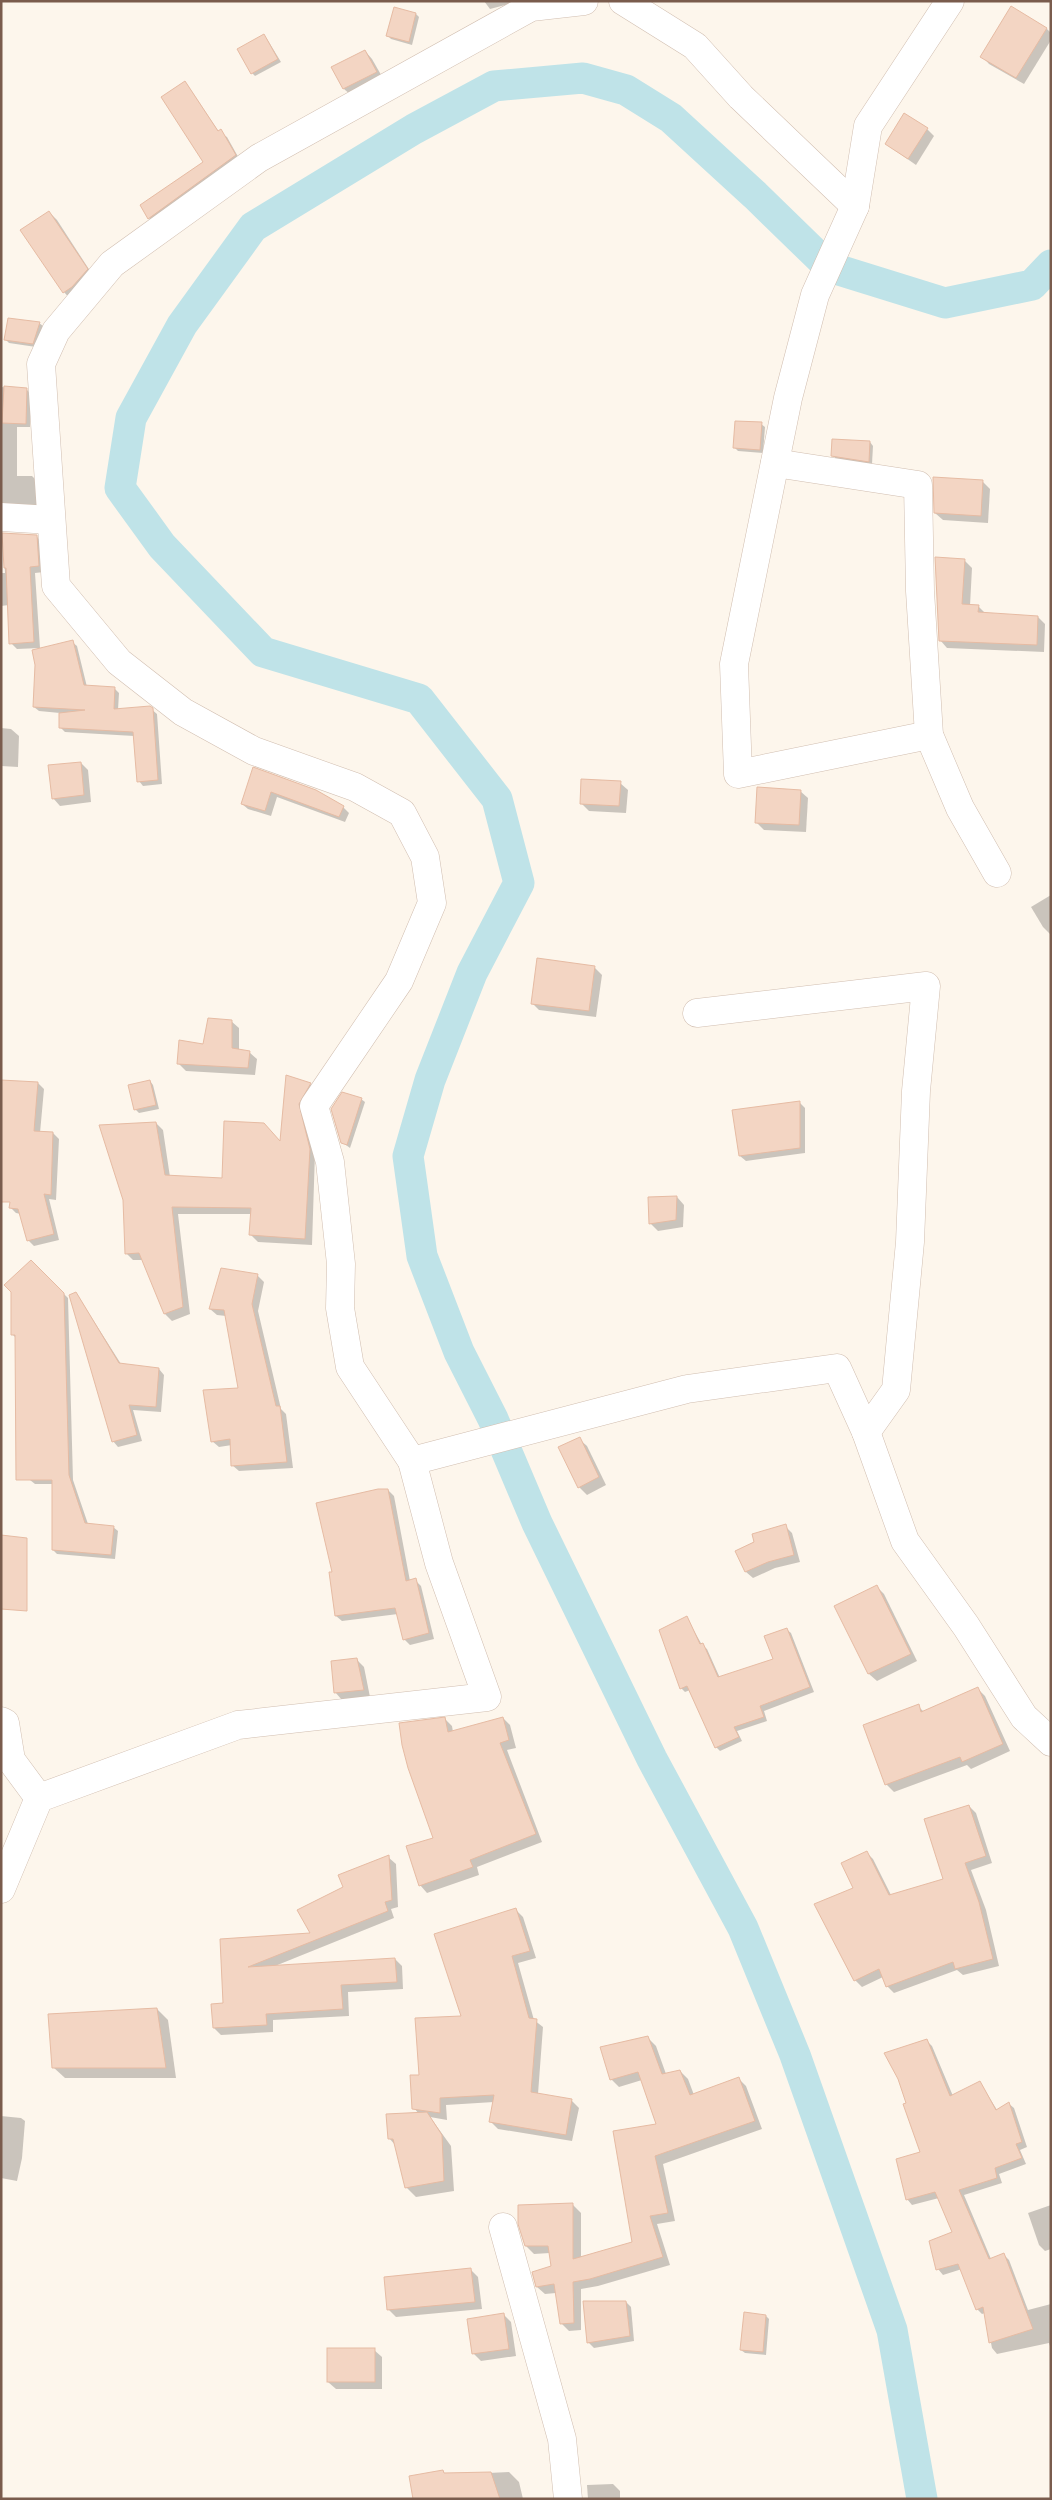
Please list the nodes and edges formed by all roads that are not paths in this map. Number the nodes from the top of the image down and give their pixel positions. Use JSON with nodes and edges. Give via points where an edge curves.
{"nodes":[{"id":1,"x":584,"y":1,"type":"edge"},
{"id":2,"x":623,"y":1,"type":"edge"},
{"id":3,"x":950,"y":1,"type":"edge"},
{"id":4,"x":855,"y":206,"type":"junction"},
{"id":5,"x":775,"y":463,"type":"junction"},
{"id":6,"x":1,"y":517,"type":"edge"},
{"id":7,"x":51,"y":520,"type":"junction"},
{"id":8,"x":929,"y":735,"type":"junction"},
{"id":9,"x":996,"y":873,"type":"dead end"},
{"id":10,"x":696,"y":1013,"type":"dead end"},
{"id":11,"x":866,"y":1432,"type":"junction"},
{"id":12,"x":412,"y":1461,"type":"junction"},
{"id":13,"x":1,"y":1721,"type":"edge"},
{"id":14,"x":1051,"y":1742,"type":"edge"},
{"id":15,"x":39,"y":1798,"type":"junction"},
{"id":16,"x":1,"y":1889,"type":"edge"},
{"id":17,"x":503,"y":2227,"type":"dead end"},
{"id":18,"x":568,"y":2499,"type":"edge"}],
"edges":[{"from":1,"to":7,"type":"street","via":[[532,7],[394,82],[259,158],[112,264],[56,331],[41,364]]},
{"from":2,"to":4,"type":"street","via":[[695,46],[741,98]]},
{"from":3,"to":4,"type":"street","via":[[868,126]]},
{"from":4,"to":5,"type":"street","via":[[815,295]]},
{"from":5,"to":8,"type":"street","via":[[918,485],[920,591]]},
{"from":5,"to":8,"type":"street","via":[[734,664],[738,774]]},
{"from":6,"to":7,"type":"street"},
{"from":7,"to":12,"type":"street","via":[[56,586],[119,662],[182,712],[254,751],[355,787],[402,813],[424,858],[432,903],[399,981],[314,1106],[330,1162],[341,1264],[340,1308],[350,1367]]},
{"from":8,"to":9,"type":"street","via":[[960,808]]},
{"from":10,"to":11,"type":"street","via":[[926,986],[916,1090],[910,1242],[896,1390]]},
{"from":11,"to":12,"type":"street","via":[[836,1368],[687,1389]]},
{"from":11,"to":14,"type":"street","via":[[905,1541],[966,1626],[1024,1717]]},
{"from":12,"to":15,"type":"street","via":[[438,1563],[487,1697],[238,1725]]},
{"from":13,"to":15,"type":"street","via":[[5,1723],[11,1760]]},
{"from":15,"to":16,"type":"street"},
{"from":17,"to":18,"type":"street","via":[[562,2439]]}]}
